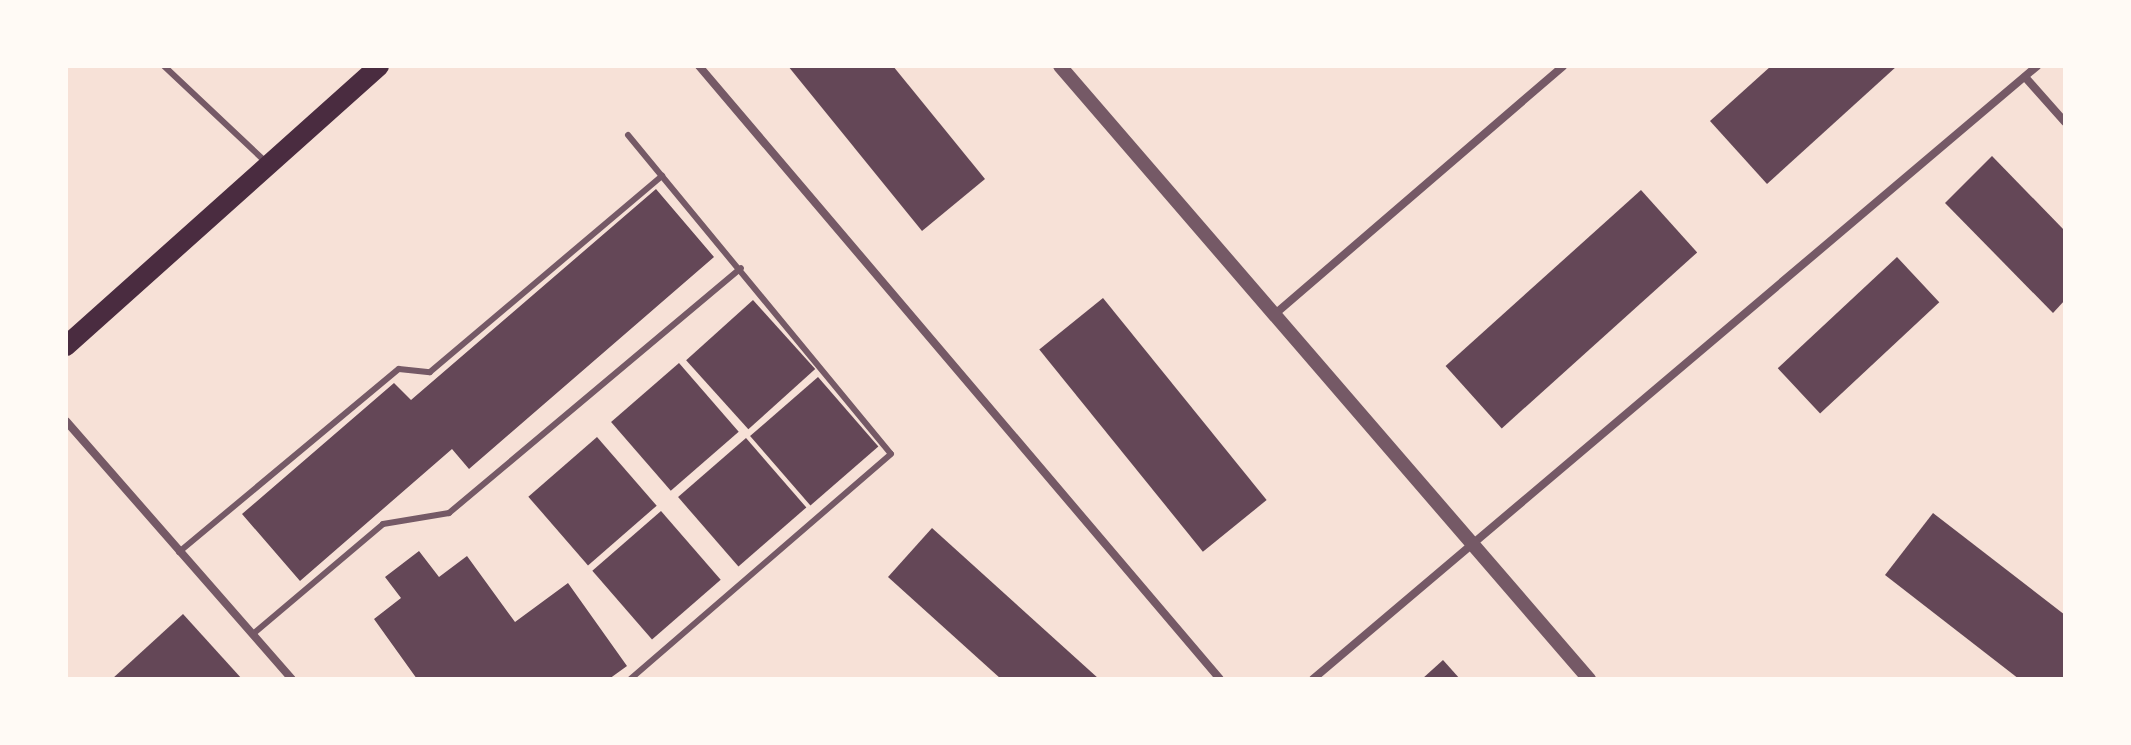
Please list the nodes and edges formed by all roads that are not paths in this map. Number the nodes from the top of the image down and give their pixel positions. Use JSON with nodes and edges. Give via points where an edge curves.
{"nodes":[{"id":1,"x":164,"y":66,"type":"edge"},
{"id":2,"x":379,"y":66,"type":"edge"},
{"id":3,"x":699,"y":66,"type":"edge"},
{"id":4,"x":1060,"y":66,"type":"edge"},
{"id":5,"x":1563,"y":66,"type":"edge"},
{"id":6,"x":2037,"y":66,"type":"edge"},
{"id":7,"x":2025,"y":77,"type":"junction"},
{"id":8,"x":2065,"y":122,"type":"edge"},
{"id":9,"x":628,"y":135,"type":"dead end"},
{"id":10,"x":267,"y":164,"type":"junction"},
{"id":11,"x":662,"y":176,"type":"junction"},
{"id":12,"x":741,"y":268,"type":"junction"},
{"id":13,"x":1275,"y":314,"type":"junction"},
{"id":14,"x":66,"y":346,"type":"edge"},
{"id":15,"x":66,"y":421,"type":"edge"},
{"id":16,"x":1473,"y":544,"type":"junction"},
{"id":17,"x":177,"y":554,"type":"junction"},
{"id":18,"x":253,"y":634,"type":"junction"},
{"id":19,"x":292,"y":679,"type":"edge"},
{"id":20,"x":630,"y":679,"type":"edge"},
{"id":21,"x":1220,"y":679,"type":"edge"},
{"id":22,"x":1313,"y":679,"type":"edge"},
{"id":23,"x":1589,"y":679,"type":"edge"}],
"edges":[{"from":1,"to":10,"type":"lane"},
{"from":2,"to":10,"type":"main road"},
{"from":3,"to":21,"type":"street"},
{"from":4,"to":13,"type":"street"},
{"from":5,"to":13,"type":"street"},
{"from":6,"to":7,"type":"street"},
{"from":7,"to":8,"type":"street"},
{"from":7,"to":16,"type":"street"},
{"from":9,"to":11,"type":"lane"},
{"from":10,"to":14,"type":"main road"},
{"from":11,"to":12,"type":"lane"},
{"from":11,"to":17,"type":"lane","via":[[430,372],[399,369]]},
{"from":12,"to":18,"type":"lane","via":[[449,513],[383,524]]},
{"from":12,"to":20,"type":"lane","via":[[891,454]]},
{"from":13,"to":16,"type":"street"},
{"from":15,"to":17,"type":"street"},
{"from":16,"to":22,"type":"street"},
{"from":16,"to":23,"type":"street"},
{"from":17,"to":18,"type":"street"},
{"from":18,"to":19,"type":"street"}]}
